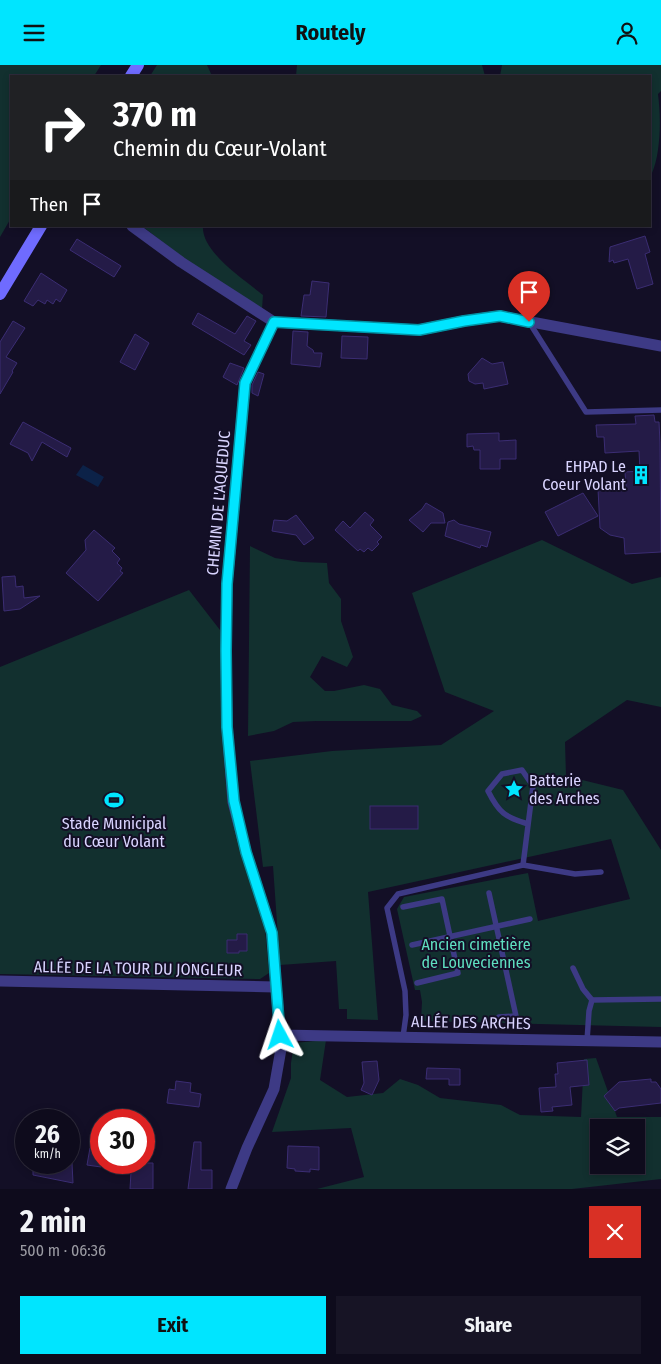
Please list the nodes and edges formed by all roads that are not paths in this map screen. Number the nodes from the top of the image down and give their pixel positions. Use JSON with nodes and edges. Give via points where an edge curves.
{"nodes":[{"id":1,"x":40,"y":227,"type":"edge"},
{"id":2,"x":133,"y":227,"type":"edge"},
{"id":3,"x":0,"y":294,"type":"edge"},
{"id":4,"x":274,"y":322,"type":"junction"},
{"id":5,"x":529,"y":322,"type":"junction"},
{"id":6,"x":661,"y":346,"type":"edge"},
{"id":7,"x":661,"y":410,"type":"edge"},
{"id":8,"x":528,"y":824,"type":"junction"},
{"id":9,"x":523,"y":865,"type":"junction"},
{"id":10,"x":601,"y":871,"type":"dead end"},
{"id":11,"x":489,"y":893,"type":"dead end"},
{"id":12,"x":403,"y":907,"type":"dead end"},
{"id":13,"x":530,"y":919,"type":"dead end"},
{"id":14,"x":496,"y":927,"type":"junction"},
{"id":15,"x":450,"y":937,"type":"junction"},
{"id":16,"x":412,"y":945,"type":"dead end"},
{"id":17,"x":573,"y":968,"type":"dead end"},
{"id":18,"x":0,"y":981,"type":"edge"},
{"id":19,"x":417,"y":983,"type":"dead end"},
{"id":20,"x":276,"y":987,"type":"junction"},
{"id":21,"x":661,"y":999,"type":"edge"},
{"id":22,"x":592,"y":1000,"type":"junction"},
{"id":23,"x":499,"y":1017,"type":"dead end"},
{"id":24,"x":280,"y":1035,"type":"junction"},
{"id":25,"x":403,"y":1037,"type":"junction"},
{"id":26,"x":587,"y":1041,"type":"junction"},
{"id":27,"x":661,"y":1042,"type":"edge"},
{"id":28,"x":232,"y":1189,"type":"edge"}],
"edges":[{"from":1,"to":3,"type":"main road"},
{"from":2,"to":4,"type":"street"},
{"from":4,"to":5,"type":"street","via":[[419,330],[500,316]]},
{"from":4,"to":20,"type":"street","name":"CHEMIN DE L'AQUEDUC","via":[[245,383],[227,584],[226,651],[227,727],[234,801],[246,852],[272,933]]},
{"from":5,"to":6,"type":"street"},
{"from":5,"to":7,"type":"lane","via":[[586,412]]},
{"from":8,"to":8,"type":"lane","via":[[533,786],[522,770],[502,774],[488,791],[496,808],[514,820]]},
{"from":8,"to":9,"type":"lane"},
{"from":9,"to":10,"type":"lane","via":[[575,874]]},
{"from":9,"to":25,"type":"lane","via":[[398,894],[387,907],[405,991]]},
{"from":11,"to":14,"type":"lane"},
{"from":12,"to":15,"type":"lane","via":[[442,899]]},
{"from":13,"to":14,"type":"lane"},
{"from":14,"to":15,"type":"lane"},
{"from":14,"to":23,"type":"lane","via":[[516,1016]]},
{"from":15,"to":16,"type":"lane"},
{"from":15,"to":19,"type":"lane","via":[[458,973]]},
{"from":17,"to":22,"type":"lane"},
{"from":18,"to":20,"type":"street","name":"ALLÉE DE LA TOUR DU JONGLEUR"},
{"from":20,"to":24,"type":"street","name":"CHEMIN DE L'AQUEDUC"},
{"from":21,"to":22,"type":"lane"},
{"from":22,"to":26,"type":"lane"},
{"from":24,"to":25,"type":"street","name":"ALLÉE DES ARCHES"},
{"from":24,"to":28,"type":"street","name":"CHEMIN DE L'AQUEDUC","via":[[281,1049],[274,1089]]},
{"from":25,"to":26,"type":"street","name":"ALLÉE DES ARCHES"},
{"from":26,"to":27,"type":"street","name":"ALLÉE DES ARCHES"}]}
